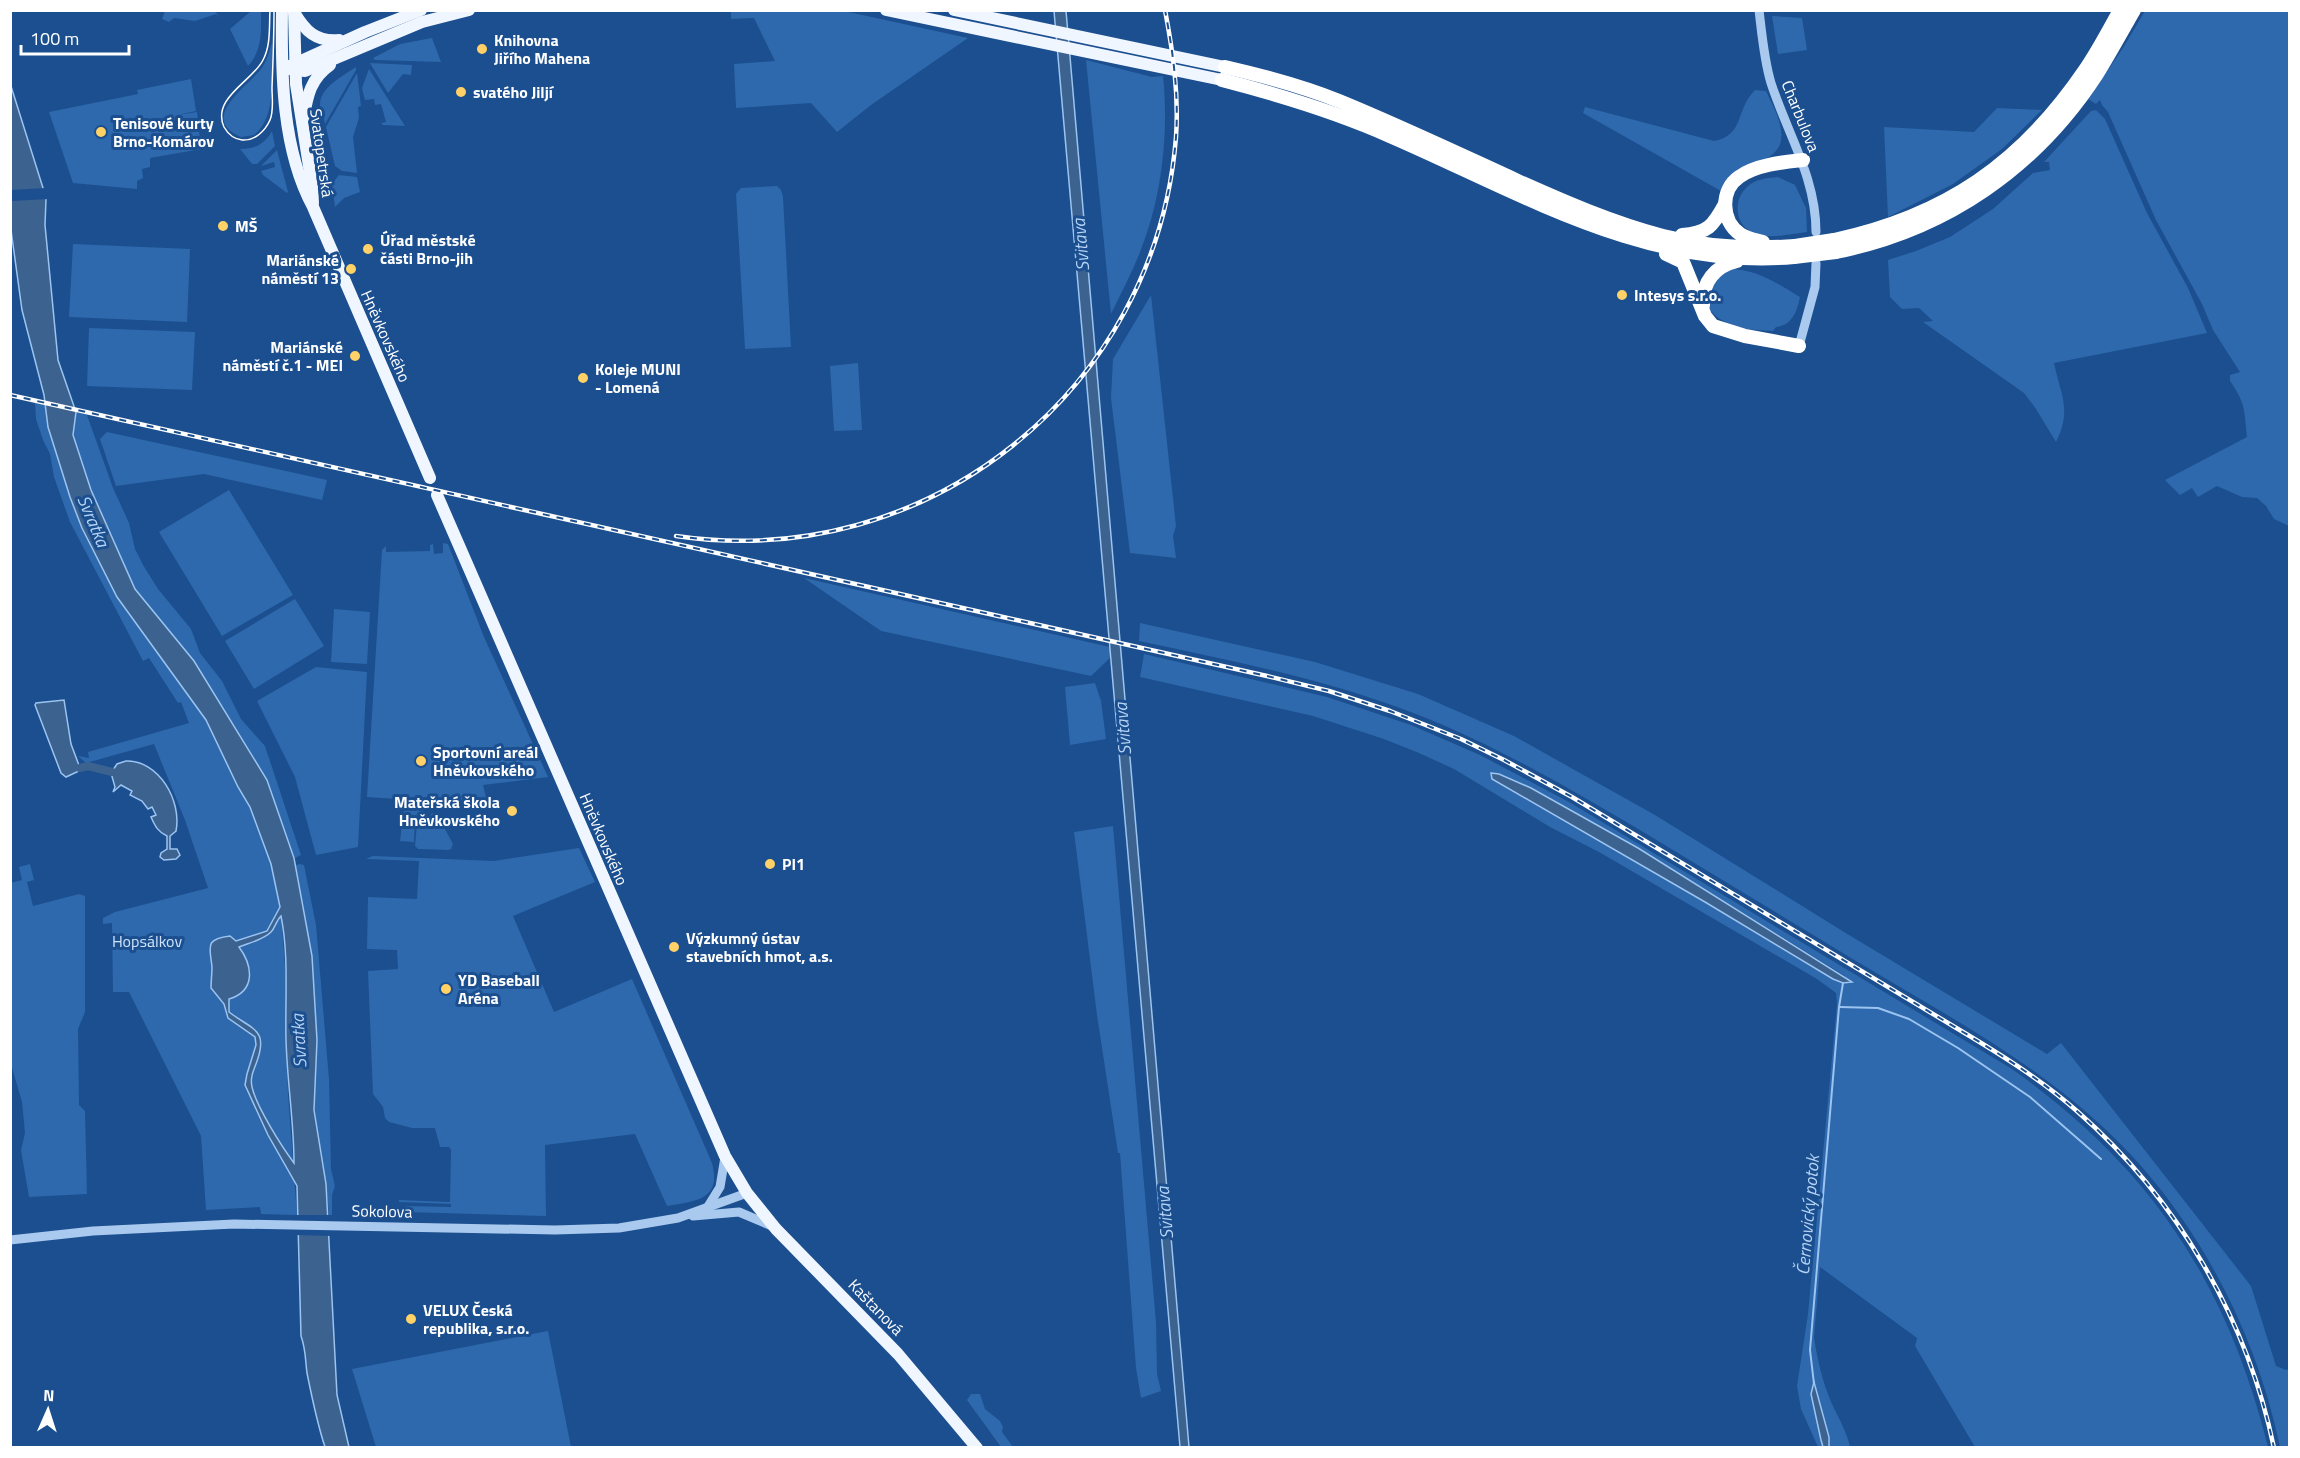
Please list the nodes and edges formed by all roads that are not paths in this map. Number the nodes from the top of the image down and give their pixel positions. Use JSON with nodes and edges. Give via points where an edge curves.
{"nodes":[{"id":1,"x":421,"y":10,"type":"edge"},
{"id":2,"x":469,"y":10,"type":"edge"},
{"id":3,"x":886,"y":10,"type":"edge"},
{"id":4,"x":954,"y":10,"type":"edge"},
{"id":5,"x":1759,"y":10,"type":"edge"},
{"id":6,"x":2120,"y":10,"type":"edge"},
{"id":7,"x":2134,"y":10,"type":"edge"},
{"id":8,"x":290,"y":11,"type":"edge"},
{"id":9,"x":353,"y":44,"type":"junction"},
{"id":10,"x":288,"y":68,"type":"junction"},
{"id":11,"x":1224,"y":74,"type":"junction"},
{"id":12,"x":305,"y":148,"type":"junction"},
{"id":13,"x":1803,"y":160,"type":"junction"},
{"id":14,"x":1725,"y":204,"type":"junction"},
{"id":15,"x":313,"y":207,"type":"junction"},
{"id":16,"x":1816,"y":232,"type":"dead end"},
{"id":17,"x":1663,"y":236,"type":"junction"},
{"id":18,"x":1640,"y":242,"type":"junction"},
{"id":19,"x":1835,"y":246,"type":"junction"},
{"id":20,"x":1795,"y":251,"type":"junction"},
{"id":21,"x":1747,"y":260,"type":"junction"},
{"id":22,"x":1816,"y":263,"type":"dead end"},
{"id":23,"x":1704,"y":313,"type":"junction"},
{"id":24,"x":1799,"y":346,"type":"joint"},
{"id":25,"x":430,"y":478,"type":"dead end"},
{"id":26,"x":437,"y":495,"type":"dead end"},
{"id":27,"x":725,"y":1156,"type":"junction"},
{"id":28,"x":747,"y":1193,"type":"junction"},
{"id":29,"x":707,"y":1208,"type":"junction"},
{"id":30,"x":678,"y":1218,"type":"junction"},
{"id":31,"x":776,"y":1229,"type":"junction"},
{"id":32,"x":10,"y":1240,"type":"edge"},
{"id":33,"x":977,"y":1448,"type":"edge"}],
"edges":[{"from":1,"to":9,"type":"main road"},
{"from":2,"to":9,"type":"main road"},
{"from":3,"to":11,"type":"main road","via":[[1078,51]]},
{"from":4,"to":11,"type":"main road","via":[[1077,36]]},
{"from":5,"to":13,"type":"street","name":"Charbulova","via":[[1772,85]]},
{"from":6,"to":19,"type":"highway","via":[[2086,69],[2018,151],[1961,192],[1916,215]]},
{"from":7,"to":19,"type":"highway","via":[[2096,75],[2064,118],[2011,172],[1932,221],[1885,240]]},
{"from":8,"to":9,"type":"main road","via":[[316,38]]},
{"from":8,"to":10,"type":"main road","name":"Svatopetrská"},
{"from":9,"to":10,"type":"main road","via":[[312,69]]},
{"from":9,"to":12,"type":"main road","via":[[310,88],[304,117]]},
{"from":10,"to":12,"type":"main road","name":"Svatopetrská"},
{"from":10,"to":15,"type":"main road","name":"Svatopetrská","via":[[293,151],[303,189]]},
{"from":11,"to":17,"type":"highway","via":[[1291,84],[1337,100],[1575,206]]},
{"from":11,"to":18,"type":"highway","via":[[1361,123],[1553,210]]},
{"from":12,"to":15,"type":"main road","name":"Svatopetrská"},
{"from":13,"to":14,"type":"highway","via":[[1743,174],[1731,184]]},
{"from":13,"to":16,"type":"street","name":"Charbulova","via":[[1813,195]]},
{"from":14,"to":17,"type":"highway","via":[[1703,232]]},
{"from":14,"to":20,"type":"highway","via":[[1730,222],[1742,235]]},
{"from":15,"to":25,"type":"main road","name":"Hněvkovského"},
{"from":17,"to":20,"type":"highway"},
{"from":18,"to":21,"type":"highway","via":[[1693,254]]},
{"from":18,"to":23,"type":"highway","via":[[1683,262]]},
{"from":19,"to":20,"type":"highway","bridge":true},
{"from":20,"to":21,"type":"highway"},
{"from":21,"to":23,"type":"highway","via":[[1725,265],[1712,275],[1704,292]]},
{"from":22,"to":24,"type":"street","via":[[1815,287]]},
{"from":23,"to":24,"type":"highway","via":[[1711,323],[1725,331]]},
{"from":26,"to":27,"type":"main road","name":"Hněvkovského"},
{"from":27,"to":28,"type":"main road","name":"Hněvkovského"},
{"from":27,"to":29,"type":"street","via":[[720,1187]]},
{"from":28,"to":29,"type":"street","name":"Sokolova"},
{"from":28,"to":31,"type":"main road","name":"Kaštanová"},
{"from":29,"to":30,"type":"street","name":"Sokolova"},
{"from":30,"to":31,"type":"street","via":[[739,1212]]},
{"from":30,"to":32,"type":"street","name":"Sokolova","via":[[619,1228],[555,1230],[234,1224],[93,1231]]},
{"from":31,"to":33,"type":"main road","name":"Kaštanová","via":[[898,1354]]}]}
